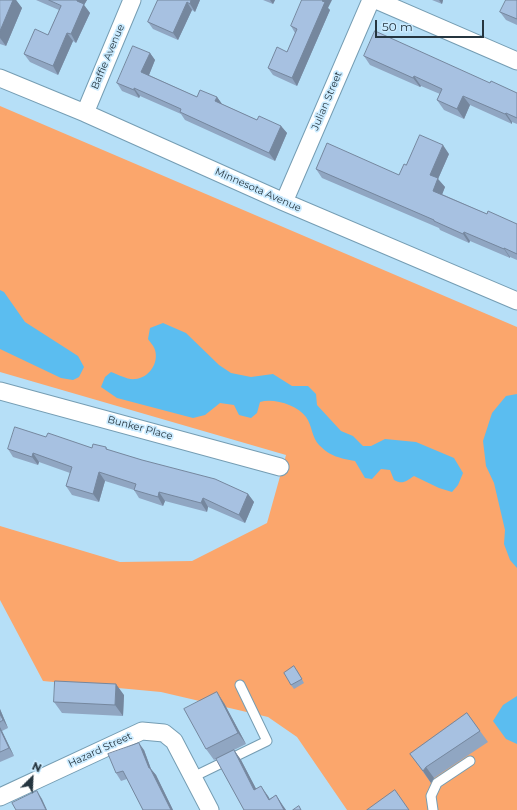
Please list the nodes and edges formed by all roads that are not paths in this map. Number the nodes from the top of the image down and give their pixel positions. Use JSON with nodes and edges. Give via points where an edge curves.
{"nodes":[{"id":1,"x":132,"y":0,"type":"edge"},
{"id":2,"x":371,"y":0,"type":"edge"},
{"id":3,"x":376,"y":0,"type":"edge"},
{"id":4,"x":517,"y":61,"type":"edge"},
{"id":5,"x":0,"y":78,"type":"edge"},
{"id":6,"x":85,"y":113,"type":"junction"},
{"id":7,"x":284,"y":202,"type":"junction"},
{"id":8,"x":517,"y":301,"type":"edge"},
{"id":9,"x":0,"y":391,"type":"edge"},
{"id":10,"x":280,"y":467,"type":"dead end"},
{"id":11,"x":240,"y":685,"type":"dead end"},
{"id":12,"x":470,"y":761,"type":"dead end"},
{"id":13,"x":193,"y":777,"type":"junction"},
{"id":14,"x":0,"y":797,"type":"edge"},
{"id":15,"x":210,"y":810,"type":"edge"},
{"id":16,"x":433,"y":810,"type":"edge"}],
"edges":[{"from":1,"to":6,"type":"street","name":"Baffie Avenue"},
{"from":2,"to":7,"type":"street","name":"Julian Street"},
{"from":3,"to":4,"type":"street"},
{"from":5,"to":6,"type":"street","name":"Minnesota Avenue"},
{"from":6,"to":7,"type":"street","name":"Minnesota Avenue"},
{"from":7,"to":8,"type":"street","name":"Minnesota Avenue"},
{"from":9,"to":10,"type":"street","name":"Bunker Place"},
{"from":11,"to":13,"type":"lane","via":[[267,741]]},
{"from":12,"to":16,"type":"lane","via":[[437,783],[431,796]]},
{"from":13,"to":14,"type":"street","name":"Hazard Street","via":[[174,741],[164,733],[142,731]]},
{"from":13,"to":15,"type":"street","name":"Hazard Street"}]}
